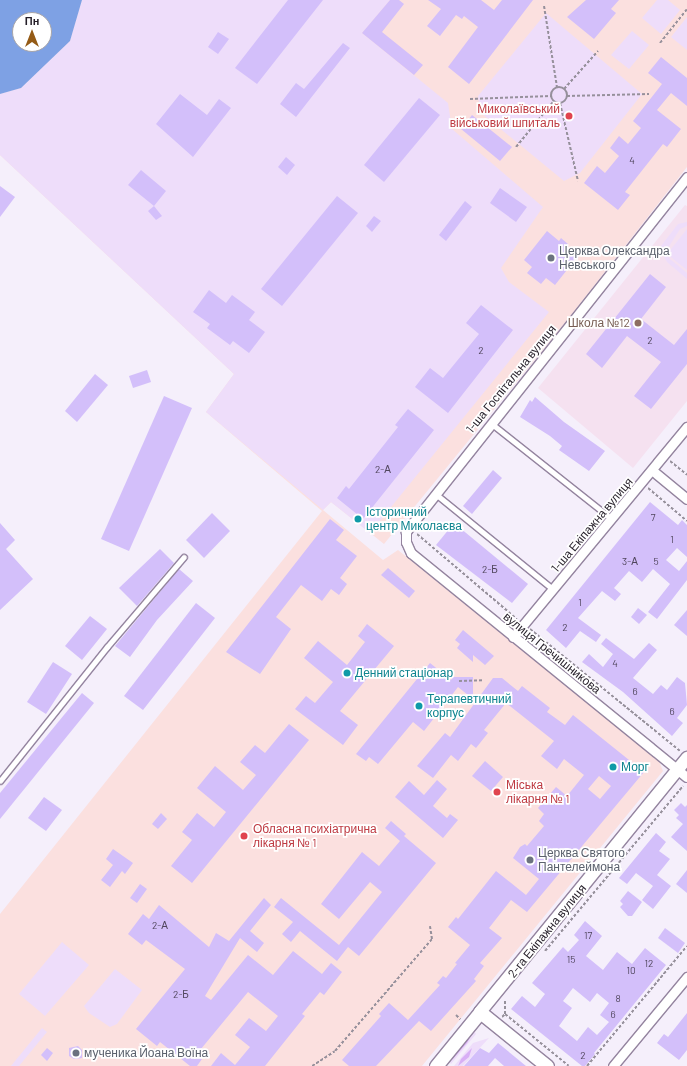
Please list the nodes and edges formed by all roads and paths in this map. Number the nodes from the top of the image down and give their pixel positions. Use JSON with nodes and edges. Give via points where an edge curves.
{"nodes":[{"id":1,"x":544,"y":6,"type":"dead end"},
{"id":2,"x":687,"y":9,"type":"edge"},
{"id":3,"x":660,"y":43,"type":"dead end"},
{"id":4,"x":598,"y":51,"type":"dead end"},
{"id":5,"x":557,"y":87,"type":"junction"},
{"id":6,"x":564,"y":89,"type":"junction"},
{"id":7,"x":649,"y":94,"type":"dead end"},
{"id":8,"x":551,"y":96,"type":"junction"},
{"id":9,"x":567,"y":96,"type":"junction"},
{"id":10,"x":470,"y":99,"type":"dead end"},
{"id":11,"x":553,"y":102,"type":"junction"},
{"id":12,"x":560,"y":104,"type":"junction"},
{"id":13,"x":516,"y":147,"type":"dead end"},
{"id":14,"x":687,"y":177,"type":"edge"},
{"id":15,"x":578,"y":181,"type":"dead end"},
{"id":16,"x":491,"y":423,"type":"junction"},
{"id":17,"x":687,"y":428,"type":"edge"},
{"id":18,"x":665,"y":456,"type":"junction"},
{"id":19,"x":653,"y":471,"type":"junction"},
{"id":20,"x":687,"y":475,"type":"edge"},
{"id":21,"x":643,"y":483,"type":"junction"},
{"id":22,"x":435,"y":492,"type":"junction"},
{"id":23,"x":687,"y":500,"type":"edge"},
{"id":24,"x":612,"y":519,"type":"junction"},
{"id":25,"x":687,"y":521,"type":"edge"},
{"id":26,"x":408,"y":527,"type":"junction"},
{"id":27,"x":184,"y":557,"type":"dead end"},
{"id":28,"x":554,"y":590,"type":"junction"},
{"id":29,"x":523,"y":624,"type":"junction"},
{"id":30,"x":513,"y":637,"type":"junction"},
{"id":31,"x":459,"y":680,"type":"dead end"},
{"id":32,"x":483,"y":680,"type":"dead end"},
{"id":33,"x":685,"y":756,"type":"edge"},
{"id":34,"x":683,"y":777,"type":"edge"},
{"id":35,"x":0,"y":781,"type":"edge"},
{"id":36,"x":430,"y":926,"type":"dead end"},
{"id":37,"x":687,"y":946,"type":"edge"},
{"id":38,"x":540,"y":957,"type":"dead end"},
{"id":39,"x":687,"y":977,"type":"edge"},
{"id":40,"x":510,"y":993,"type":"dead end"},
{"id":41,"x":480,"y":1012,"type":"junction"},
{"id":42,"x":505,"y":1014,"type":"junction"},
{"id":43,"x":496,"y":1025,"type":"junction"},
{"id":44,"x":312,"y":1066,"type":"edge"},
{"id":45,"x":436,"y":1066,"type":"edge"},
{"id":46,"x":547,"y":1066,"type":"edge"},
{"id":47,"x":569,"y":1066,"type":"edge"},
{"id":48,"x":587,"y":1066,"type":"edge"},
{"id":49,"x":613,"y":1066,"type":"edge"}],
"edges":[{"from":1,"to":5,"type":"path"},
{"from":2,"to":3,"type":"path"},
{"from":4,"to":6,"type":"path"},
{"from":5,"to":6,"type":"path"},
{"from":5,"to":8,"type":"path"},
{"from":6,"to":9,"type":"path"},
{"from":7,"to":9,"type":"path"},
{"from":8,"to":10,"type":"path"},
{"from":8,"to":11,"type":"path"},
{"from":9,"to":12,"type":"path"},
{"from":11,"to":12,"type":"path"},
{"from":11,"to":13,"type":"path"},
{"from":12,"to":15,"type":"path"},
{"from":14,"to":16,"type":"street","name":"1-ша Госпітальна вулиця"},
{"from":16,"to":22,"type":"street","name":"1-ша Госпітальна вулиця"},
{"from":16,"to":24,"type":"lane"},
{"from":17,"to":18,"type":"street","name":"1-ша Екіпажна вулиця"},
{"from":18,"to":19,"type":"street","name":"1-ша Екіпажна вулиця"},
{"from":18,"to":20,"type":"path"},
{"from":19,"to":21,"type":"street","name":"1-ша Екіпажна вулиця"},
{"from":19,"to":23,"type":"street"},
{"from":21,"to":24,"type":"street","name":"1-ша Екіпажна вулиця"},
{"from":21,"to":25,"type":"path"},
{"from":22,"to":26,"type":"street","name":"1-ша Госпітальна вулиця"},
{"from":22,"to":28,"type":"lane"},
{"from":24,"to":28,"type":"street","name":"1-ша Екіпажна вулиця"},
{"from":26,"to":29,"type":"path"},
{"from":26,"to":30,"type":"street","name":"вулиця Гречишникова","via":[[406,542],[411,553]]},
{"from":27,"to":35,"type":"lane","via":[[107,647]]},
{"from":28,"to":29,"type":"street","name":"1-ша Екіпажна вулиця"},
{"from":29,"to":30,"type":"street","name":"1-ша Екіпажна вулиця"},
{"from":29,"to":33,"type":"path"},
{"from":30,"to":34,"type":"street","name":"вулиця Гречишникова"},
{"from":31,"to":32,"type":"path"},
{"from":33,"to":34,"type":"street","name":"2-га Екіпажна вулиця"},
{"from":34,"to":38,"type":"path"},
{"from":34,"to":41,"type":"street","name":"2-га Екіпажна вулиця"},
{"from":36,"to":44,"type":"path","via":[[432,939],[335,1051]]},
{"from":37,"to":48,"type":"path"},
{"from":39,"to":49,"type":"street"},
{"from":40,"to":42,"type":"path","via":[[505,999]]},
{"from":41,"to":43,"type":"main road"},
{"from":41,"to":45,"type":"main road","name":"2-га Екіпажна вулиця"},
{"from":42,"to":43,"type":"path"},
{"from":42,"to":47,"type":"path"},
{"from":43,"to":46,"type":"main road"}]}
